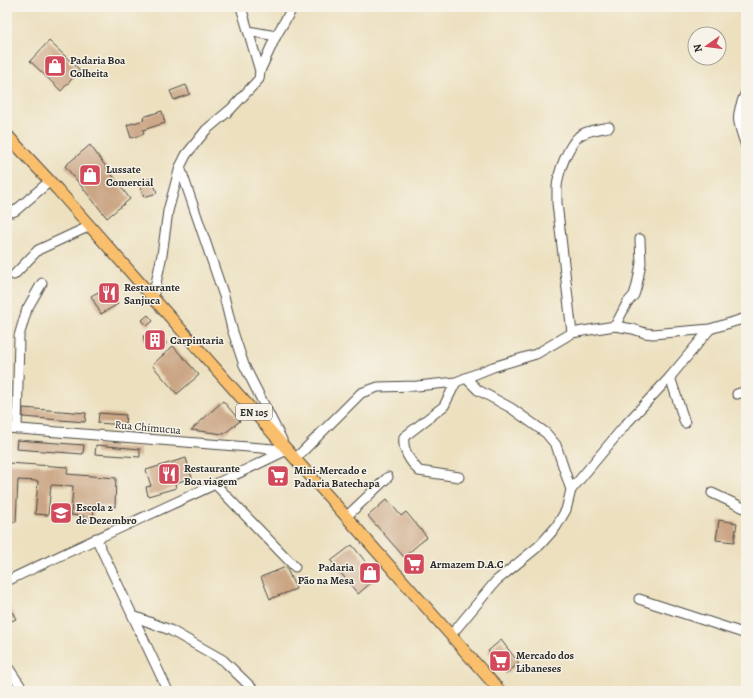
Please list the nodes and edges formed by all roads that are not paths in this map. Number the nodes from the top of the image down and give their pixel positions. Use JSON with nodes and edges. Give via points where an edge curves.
{"nodes":[{"id":1,"x":240,"y":7,"type":"edge"},
{"id":2,"x":293,"y":7,"type":"edge"},
{"id":3,"x":248,"y":31,"type":"junction"},
{"id":4,"x":276,"y":36,"type":"junction"},
{"id":5,"x":260,"y":71,"type":"junction"},
{"id":6,"x":746,"y":92,"type":"edge"},
{"id":7,"x":609,"y":127,"type":"dead end"},
{"id":8,"x":7,"y":135,"type":"edge"},
{"id":9,"x":746,"y":146,"type":"edge"},
{"id":10,"x":180,"y":167,"type":"junction"},
{"id":11,"x":50,"y":181,"type":"junction"},
{"id":12,"x":7,"y":209,"type":"edge"},
{"id":13,"x":90,"y":226,"type":"junction"},
{"id":14,"x":640,"y":239,"type":"dead end"},
{"id":15,"x":14,"y":275,"type":"dead end"},
{"id":16,"x":42,"y":283,"type":"dead end"},
{"id":17,"x":153,"y":297,"type":"junction"},
{"id":18,"x":746,"y":318,"type":"edge"},
{"id":19,"x":615,"y":326,"type":"junction"},
{"id":20,"x":710,"y":329,"type":"junction"},
{"id":21,"x":572,"y":333,"type":"junction"},
{"id":22,"x":670,"y":377,"type":"junction"},
{"id":23,"x":466,"y":378,"type":"junction"},
{"id":24,"x":456,"y":382,"type":"junction"},
{"id":25,"x":685,"y":423,"type":"dead end"},
{"id":26,"x":7,"y":428,"type":"edge"},
{"id":27,"x":17,"y":428,"type":"junction"},
{"id":28,"x":287,"y":450,"type":"junction"},
{"id":29,"x":296,"y":459,"type":"junction"},
{"id":30,"x":459,"y":476,"type":"dead end"},
{"id":31,"x":388,"y":477,"type":"dead end"},
{"id":32,"x":216,"y":485,"type":"junction"},
{"id":33,"x":571,"y":490,"type":"junction"},
{"id":34,"x":712,"y":493,"type":"dead end"},
{"id":35,"x":746,"y":509,"type":"edge"},
{"id":36,"x":346,"y":517,"type":"junction"},
{"id":37,"x":96,"y":538,"type":"junction"},
{"id":38,"x":295,"y":567,"type":"dead end"},
{"id":39,"x":7,"y":581,"type":"edge"},
{"id":40,"x":639,"y":598,"type":"dead end"},
{"id":41,"x":133,"y":616,"type":"junction"},
{"id":42,"x":746,"y":634,"type":"edge"},
{"id":43,"x":451,"y":635,"type":"junction"},
{"id":44,"x":7,"y":666,"type":"edge"},
{"id":45,"x":254,"y":690,"type":"edge"},
{"id":46,"x":24,"y":691,"type":"edge"},
{"id":47,"x":168,"y":691,"type":"edge"},
{"id":48,"x":500,"y":691,"type":"edge"}],
"edges":[{"from":1,"to":3,"type":"street"},
{"from":2,"to":4,"type":"street"},
{"from":3,"to":4,"type":"street"},
{"from":3,"to":5,"type":"street"},
{"from":4,"to":5,"type":"street"},
{"from":5,"to":10,"type":"street","via":[[259,79],[231,109],[206,130]]},
{"from":6,"to":9,"type":"street","via":[[737,118]]},
{"from":7,"to":21,"type":"street","via":[[591,130],[580,136],[568,151],[557,186]]},
{"from":8,"to":11,"type":"main road","number":"EN 105"},
{"from":10,"to":17,"type":"street","via":[[168,211]]},
{"from":10,"to":28,"type":"street","via":[[224,296],[244,365]]},
{"from":11,"to":12,"type":"street","via":[[15,211]]},
{"from":11,"to":13,"type":"main road","number":"EN 105"},
{"from":13,"to":15,"type":"street","via":[[38,250]]},
{"from":13,"to":17,"type":"main road","number":"EN 105"},
{"from":14,"to":19,"type":"street","via":[[641,263],[637,285],[634,295]]},
{"from":16,"to":27,"type":"street","via":[[27,309],[19,336]]},
{"from":17,"to":28,"type":"main road","number":"EN 105"},
{"from":18,"to":20,"type":"street"},
{"from":19,"to":20,"type":"street","via":[[653,334]]},
{"from":19,"to":21,"type":"street"},
{"from":20,"to":22,"type":"street"},
{"from":21,"to":23,"type":"street","via":[[536,354]]},
{"from":22,"to":25,"type":"street"},
{"from":22,"to":33,"type":"street","via":[[626,424]]},
{"from":23,"to":24,"type":"street"},
{"from":23,"to":33,"type":"street","via":[[478,390],[511,408],[546,432],[556,445]]},
{"from":24,"to":29,"type":"street","via":[[378,387],[361,393]]},
{"from":24,"to":30,"type":"street","via":[[444,406],[404,437],[403,444],[419,471]]},
{"from":26,"to":27,"type":"street","name":"Rua Chimucua"},
{"from":27,"to":28,"type":"street","name":"Rua Chimucua"},
{"from":28,"to":29,"type":"main road","number":"EN 105"},
{"from":28,"to":32,"type":"street"},
{"from":29,"to":36,"type":"main road","number":"EN 105"},
{"from":31,"to":36,"type":"street"},
{"from":32,"to":37,"type":"street"},
{"from":32,"to":38,"type":"street"},
{"from":33,"to":43,"type":"street","via":[[566,510],[556,527],[540,545],[496,581]]},
{"from":34,"to":35,"type":"street"},
{"from":36,"to":43,"type":"main road","number":"EN 105"},
{"from":37,"to":39,"type":"street"},
{"from":37,"to":41,"type":"street"},
{"from":40,"to":42,"type":"street"},
{"from":41,"to":45,"type":"street","via":[[170,630],[223,660]]},
{"from":41,"to":47,"type":"street"},
{"from":43,"to":48,"type":"main road","number":"EN 105"},
{"from":44,"to":46,"type":"street"}]}
